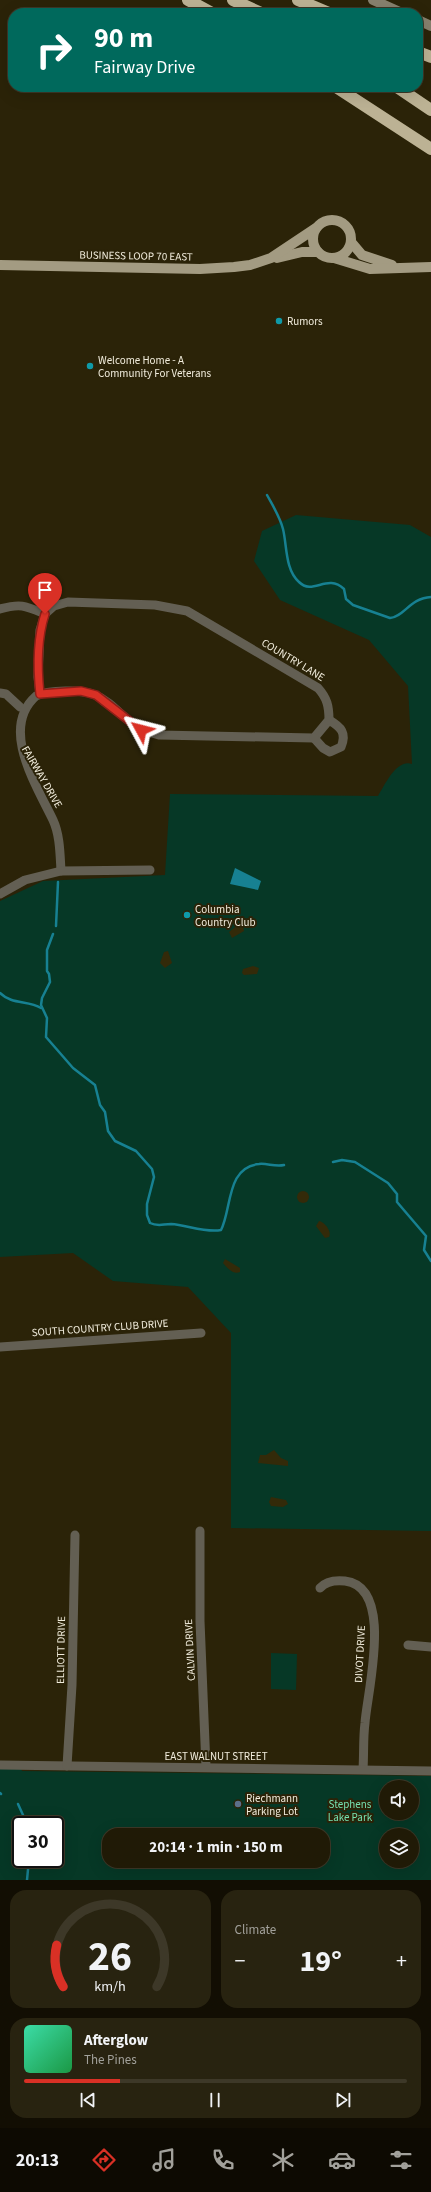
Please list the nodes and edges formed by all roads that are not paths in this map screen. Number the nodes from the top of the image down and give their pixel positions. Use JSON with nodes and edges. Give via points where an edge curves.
{"nodes":[{"id":1,"x":188,"y":0,"type":"edge"},
{"id":2,"x":233,"y":0,"type":"edge"},
{"id":3,"x":298,"y":0,"type":"edge"},
{"id":4,"x":373,"y":0,"type":"edge"},
{"id":5,"x":203,"y":8,"type":"edge"},
{"id":6,"x":250,"y":8,"type":"edge"},
{"id":7,"x":317,"y":8,"type":"edge"},
{"id":8,"x":391,"y":8,"type":"edge"},
{"id":9,"x":344,"y":92,"type":"edge"},
{"id":10,"x":404,"y":92,"type":"edge"},
{"id":11,"x":431,"y":110,"type":"edge"},
{"id":12,"x":431,"y":149,"type":"edge"},
{"id":13,"x":316,"y":228,"type":"junction"},
{"id":14,"x":351,"y":242,"type":"junction"},
{"id":15,"x":318,"y":252,"type":"junction"},
{"id":16,"x":271,"y":258,"type":"junction"},
{"id":17,"x":334,"y":258,"type":"junction"},
{"id":18,"x":0,"y":265,"type":"edge"},
{"id":19,"x":396,"y":267,"type":"junction"},
{"id":20,"x":431,"y":267,"type":"edge"},
{"id":21,"x":0,"y":609,"type":"edge"},
{"id":22,"x":45,"y":614,"type":"junction"},
{"id":23,"x":0,"y":693,"type":"edge"},
{"id":24,"x":40,"y":694,"type":"junction"},
{"id":25,"x":20,"y":707,"type":"junction"},
{"id":26,"x":329,"y":720,"type":"junction"},
{"id":27,"x":11,"y":722,"type":"dead end"},
{"id":28,"x":314,"y":738,"type":"junction"},
{"id":29,"x":13,"y":755,"type":"dead end"},
{"id":30,"x":150,"y":870,"type":"dead end"},
{"id":31,"x":61,"y":871,"type":"junction"},
{"id":32,"x":0,"y":894,"type":"edge"},
{"id":33,"x":201,"y":1333,"type":"dead end"},
{"id":34,"x":0,"y":1347,"type":"edge"},
{"id":35,"x":200,"y":1531,"type":"dead end"},
{"id":36,"x":74,"y":1535,"type":"dead end"},
{"id":37,"x":320,"y":1588,"type":"dead end"},
{"id":38,"x":408,"y":1645,"type":"dead end"},
{"id":39,"x":431,"y":1646,"type":"edge"},
{"id":40,"x":0,"y":1765,"type":"edge"},
{"id":41,"x":67,"y":1766,"type":"junction"},
{"id":42,"x":206,"y":1768,"type":"junction"},
{"id":43,"x":363,"y":1769,"type":"junction"},
{"id":44,"x":431,"y":1772,"type":"edge"}],
"edges":[{"from":1,"to":5,"type":"highway"},
{"from":2,"to":6,"type":"highway"},
{"from":3,"to":7,"type":"highway"},
{"from":4,"to":8,"type":"street"},
{"from":9,"to":12,"type":"highway"},
{"from":10,"to":11,"type":"highway"},
{"from":13,"to":14,"type":"main road","via":[[330,220],[339,221],[351,233]]},
{"from":13,"to":15,"type":"main road","via":[[313,236]]},
{"from":13,"to":16,"type":"main road","name":"BUSINESS LOOP 70 EAST"},
{"from":14,"to":17,"type":"main road","via":[[342,256]]},
{"from":14,"to":19,"type":"main road","via":[[367,258]]},
{"from":15,"to":16,"type":"main road","name":"BUSINESS LOOP 70 EAST","via":[[302,252]]},
{"from":15,"to":17,"type":"main road","via":[[325,257]]},
{"from":16,"to":18,"type":"main road","name":"BUSINESS LOOP 70 EAST","via":[[250,265],[200,269]]},
{"from":17,"to":19,"type":"main road","via":[[370,269]]},
{"from":19,"to":20,"type":"main road"},
{"from":21,"to":22,"type":"street","via":[[16,604]]},
{"from":22,"to":24,"type":"street","via":[[40,630]]},
{"from":22,"to":26,"type":"street","name":"COUNTRY LANE","via":[[54,606],[68,602],[155,605],[187,611],[318,688],[326,697]]},
{"from":23,"to":25,"type":"street","via":[[6,694]]},
{"from":24,"to":25,"type":"street"},
{"from":24,"to":28,"type":"street","via":[[81,691],[96,695],[141,730],[159,735]]},
{"from":25,"to":27,"type":"street"},
{"from":26,"to":28,"type":"street"},
{"from":26,"to":28,"type":"street","via":[[344,732],[342,748],[330,752]]},
{"from":29,"to":31,"type":"street","name":"FAIRWAY DRIVE","via":[[53,820]]},
{"from":30,"to":31,"type":"street"},
{"from":31,"to":32,"type":"street","via":[[25,880]]},
{"from":33,"to":34,"type":"street","name":"SOUTH COUNTRY CLUB DRIVE"},
{"from":35,"to":42,"type":"street","name":"CALVIN DRIVE","via":[[200,1622]]},
{"from":36,"to":41,"type":"street","name":"ELLIOTT DRIVE","via":[[72,1686]]},
{"from":37,"to":43,"type":"street","name":"DIVOT DRIVE","via":[[326,1583],[336,1581],[358,1586],[373,1610],[372,1683],[365,1722]]},
{"from":38,"to":39,"type":"street"},
{"from":40,"to":41,"type":"street","name":"EAST WALNUT STREET"},
{"from":41,"to":42,"type":"street","name":"EAST WALNUT STREET"},
{"from":42,"to":43,"type":"street","name":"EAST WALNUT STREET"},
{"from":43,"to":44,"type":"street","name":"EAST WALNUT STREET"}]}
